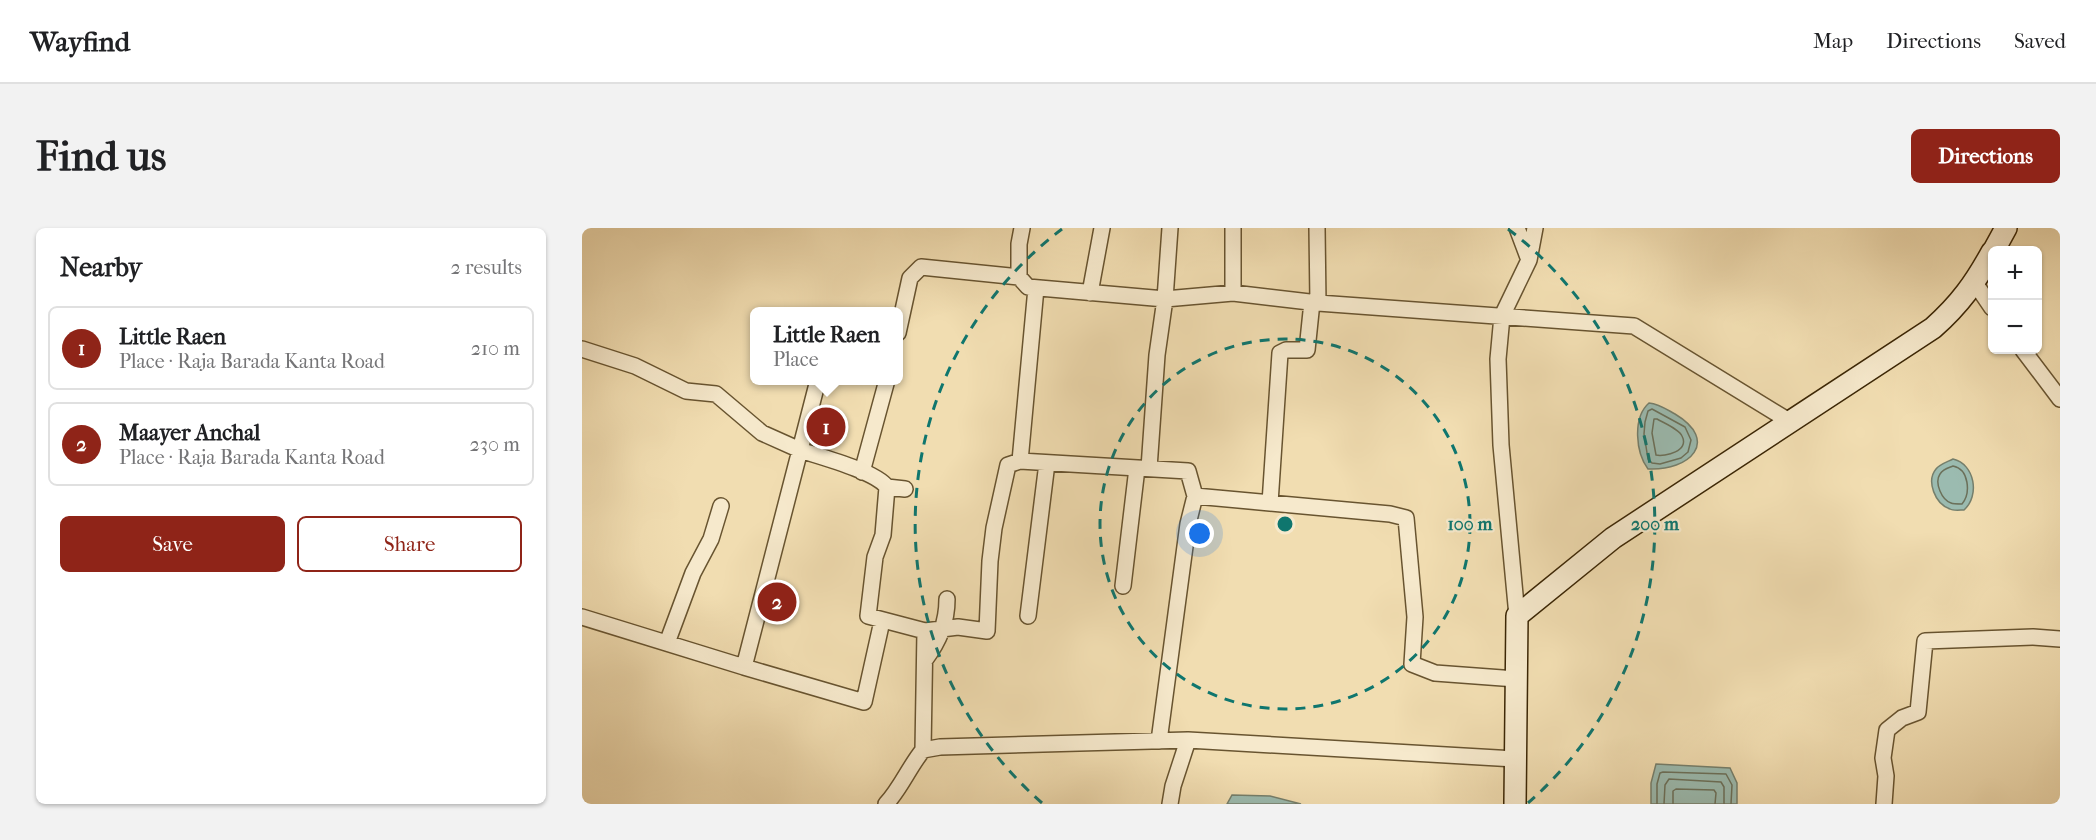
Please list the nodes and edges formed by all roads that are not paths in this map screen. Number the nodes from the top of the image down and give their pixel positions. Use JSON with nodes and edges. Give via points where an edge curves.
{"nodes":[{"id":1,"x":1023,"y":228,"type":"edge"},
{"id":2,"x":1102,"y":228,"type":"edge"},
{"id":3,"x":1170,"y":228,"type":"edge"},
{"id":4,"x":1233,"y":228,"type":"edge"},
{"id":5,"x":1317,"y":228,"type":"edge"},
{"id":6,"x":1516,"y":228,"type":"edge"},
{"id":7,"x":1535,"y":228,"type":"edge"},
{"id":8,"x":2006,"y":228,"type":"edge"},
{"id":9,"x":1996,"y":246,"type":"edge"},
{"id":10,"x":1529,"y":260,"type":"junction"},
{"id":11,"x":1988,"y":260,"type":"edge"},
{"id":12,"x":1019,"y":277,"type":"junction"},
{"id":13,"x":1975,"y":283,"type":"junction"},
{"id":14,"x":1036,"y":288,"type":"junction"},
{"id":15,"x":1090,"y":293,"type":"junction"},
{"id":16,"x":1233,"y":293,"type":"junction"},
{"id":17,"x":1165,"y":299,"type":"junction"},
{"id":18,"x":1988,"y":302,"type":"edge"},
{"id":19,"x":1315,"y":303,"type":"junction"},
{"id":20,"x":903,"y":310,"type":"edge"},
{"id":21,"x":1502,"y":316,"type":"junction"},
{"id":22,"x":582,"y":349,"type":"edge"},
{"id":23,"x":2026,"y":354,"type":"edge"},
{"id":24,"x":817,"y":385,"type":"edge"},
{"id":25,"x":886,"y":385,"type":"edge"},
{"id":26,"x":2060,"y":399,"type":"edge"},
{"id":27,"x":1789,"y":421,"type":"junction"},
{"id":28,"x":800,"y":450,"type":"junction"},
{"id":29,"x":1020,"y":461,"type":"junction"},
{"id":30,"x":1047,"y":462,"type":"junction"},
{"id":31,"x":1143,"y":468,"type":"junction"},
{"id":32,"x":862,"y":472,"type":"junction"},
{"id":33,"x":887,"y":487,"type":"junction"},
{"id":34,"x":905,"y":489,"type":"dead end"},
{"id":35,"x":1195,"y":496,"type":"junction"},
{"id":36,"x":1270,"y":502,"type":"junction"},
{"id":37,"x":720,"y":506,"type":"dead end"},
{"id":38,"x":1124,"y":586,"type":"dead end"},
{"id":39,"x":947,"y":598,"type":"dead end"},
{"id":40,"x":1028,"y":616,"type":"dead end"},
{"id":41,"x":1517,"y":616,"type":"junction"},
{"id":42,"x":582,"y":617,"type":"edge"},
{"id":43,"x":882,"y":621,"type":"junction"},
{"id":44,"x":925,"y":631,"type":"junction"},
{"id":45,"x":2060,"y":639,"type":"edge"},
{"id":46,"x":667,"y":644,"type":"junction"},
{"id":47,"x":925,"y":660,"type":"junction"},
{"id":48,"x":744,"y":667,"type":"junction"},
{"id":49,"x":1516,"y":679,"type":"junction"},
{"id":50,"x":1188,"y":740,"type":"junction"},
{"id":51,"x":1159,"y":741,"type":"junction"},
{"id":52,"x":922,"y":750,"type":"junction"},
{"id":53,"x":1515,"y":759,"type":"junction"},
{"id":54,"x":886,"y":804,"type":"edge"},
{"id":55,"x":1170,"y":804,"type":"edge"},
{"id":56,"x":1515,"y":804,"type":"edge"},
{"id":57,"x":1884,"y":804,"type":"edge"}],
"edges":[{"from":1,"to":12,"type":"street"},
{"from":2,"to":15,"type":"street"},
{"from":3,"to":17,"type":"street"},
{"from":4,"to":16,"type":"street"},
{"from":5,"to":19,"type":"street"},
{"from":6,"to":10,"type":"street"},
{"from":7,"to":10,"type":"street"},
{"from":8,"to":9,"type":"street"},
{"from":10,"to":21,"type":"street"},
{"from":11,"to":13,"type":"street"},
{"from":12,"to":14,"type":"street","via":[[1028,287]]},
{"from":12,"to":20,"type":"street","via":[[921,267],[910,279]]},
{"from":13,"to":18,"type":"street"},
{"from":13,"to":27,"type":"street","via":[[1934,328]]},
{"from":14,"to":15,"type":"street"},
{"from":14,"to":29,"type":"street"},
{"from":15,"to":17,"type":"street"},
{"from":16,"to":17,"type":"street"},
{"from":16,"to":19,"type":"street"},
{"from":17,"to":31,"type":"street"},
{"from":19,"to":21,"type":"street"},
{"from":19,"to":36,"type":"street","via":[[1307,350],[1280,353]]},
{"from":21,"to":27,"type":"street","via":[[1634,326]]},
{"from":21,"to":41,"type":"street","via":[[1497,359],[1501,445]]},
{"from":22,"to":28,"type":"street","via":[[635,366],[686,391],[716,394],[762,433]]},
{"from":23,"to":26,"type":"street"},
{"from":24,"to":28,"type":"street"},
{"from":25,"to":32,"type":"street"},
{"from":27,"to":41,"type":"street","via":[[1613,538]]},
{"from":28,"to":32,"type":"street"},
{"from":28,"to":48,"type":"street"},
{"from":29,"to":30,"type":"street"},
{"from":29,"to":44,"type":"street","via":[[1008,465],[994,528],[987,630],[958,627]]},
{"from":30,"to":31,"type":"street"},
{"from":30,"to":40,"type":"street"},
{"from":31,"to":35,"type":"street","via":[[1188,471]]},
{"from":31,"to":38,"type":"street"},
{"from":32,"to":33,"type":"street"},
{"from":33,"to":34,"type":"street"},
{"from":33,"to":43,"type":"street","via":[[883,535],[875,557],[868,616]]},
{"from":35,"to":36,"type":"street"},
{"from":35,"to":51,"type":"street"},
{"from":36,"to":49,"type":"street","via":[[1406,518],[1415,617],[1412,664],[1436,673]]},
{"from":37,"to":46,"type":"street","via":[[711,539],[693,573]]},
{"from":39,"to":47,"type":"street","via":[[947,615],[937,644]]},
{"from":41,"to":49,"type":"street"},
{"from":42,"to":46,"type":"street"},
{"from":43,"to":44,"type":"street"},
{"from":43,"to":48,"type":"street","via":[[864,702]]},
{"from":44,"to":47,"type":"street"},
{"from":45,"to":57,"type":"street","via":[[1925,641],[1917,712],[1887,730]]},
{"from":46,"to":48,"type":"street"},
{"from":47,"to":52,"type":"street"},
{"from":49,"to":53,"type":"street"},
{"from":50,"to":51,"type":"street"},
{"from":50,"to":53,"type":"street"},
{"from":50,"to":55,"type":"street"},
{"from":51,"to":52,"type":"street"},
{"from":52,"to":54,"type":"street"},
{"from":53,"to":56,"type":"street"}]}
